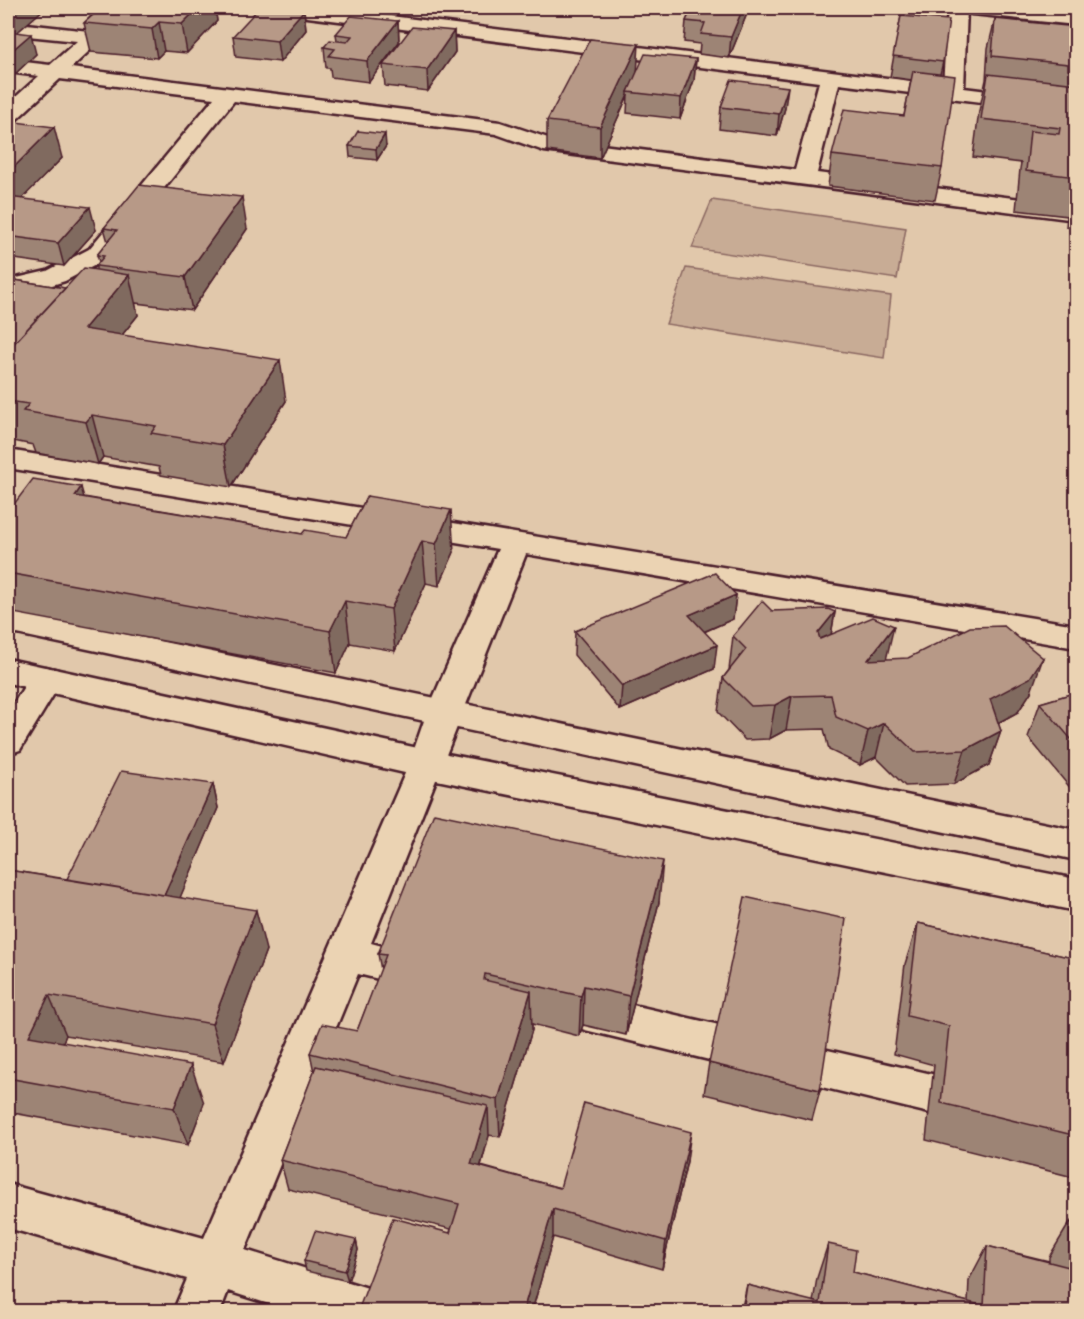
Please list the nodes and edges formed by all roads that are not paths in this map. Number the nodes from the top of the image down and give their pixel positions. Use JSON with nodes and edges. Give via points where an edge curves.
{"nodes":[{"id":1,"x":125,"y":8,"type":"edge"},
{"id":2,"x":284,"y":8,"type":"edge"},
{"id":3,"x":958,"y":8,"type":"edge"},
{"id":4,"x":972,"y":8,"type":"edge"},
{"id":5,"x":1077,"y":19,"type":"edge"},
{"id":6,"x":8,"y":28,"type":"edge"},
{"id":7,"x":94,"y":37,"type":"junction"},
{"id":8,"x":8,"y":66,"type":"edge"},
{"id":9,"x":58,"y":72,"type":"junction"},
{"id":10,"x":830,"y":77,"type":"junction"},
{"id":11,"x":229,"y":93,"type":"junction"},
{"id":12,"x":953,"y":93,"type":"junction"},
{"id":13,"x":1077,"y":108,"type":"edge"},
{"id":14,"x":8,"y":115,"type":"edge"},
{"id":15,"x":804,"y":179,"type":"junction"},
{"id":16,"x":1077,"y":213,"type":"edge"},
{"id":17,"x":8,"y":287,"type":"edge"},
{"id":18,"x":8,"y":459,"type":"edge"},
{"id":19,"x":516,"y":542,"type":"junction"},
{"id":20,"x":8,"y":621,"type":"edge"},
{"id":21,"x":1077,"y":637,"type":"edge"},
{"id":22,"x":8,"y":671,"type":"edge"},
{"id":23,"x":46,"y":680,"type":"junction"},
{"id":24,"x":444,"y":712,"type":"junction"},
{"id":25,"x":8,"y":741,"type":"edge"},
{"id":26,"x":427,"y":764,"type":"junction"},
{"id":27,"x":1077,"y":845,"type":"edge"},
{"id":28,"x":1077,"y":895,"type":"edge"},
{"id":29,"x":346,"y":954,"type":"junction"},
{"id":30,"x":463,"y":982,"type":"edge"},
{"id":31,"x":544,"y":1002,"type":"edge"},
{"id":32,"x":1008,"y":1112,"type":"edge"},
{"id":33,"x":8,"y":1206,"type":"edge"},
{"id":34,"x":216,"y":1264,"type":"junction"},
{"id":35,"x":196,"y":1311,"type":"edge"},
{"id":36,"x":371,"y":1311,"type":"edge"}],
"edges":[{"from":1,"to":7,"type":"street"},
{"from":2,"to":10,"type":"street"},
{"from":3,"to":12,"type":"street"},
{"from":4,"to":5,"type":"street"},
{"from":6,"to":7,"type":"street"},
{"from":7,"to":9,"type":"street"},
{"from":8,"to":9,"type":"street"},
{"from":9,"to":11,"type":"street"},
{"from":9,"to":14,"type":"street"},
{"from":10,"to":12,"type":"street"},
{"from":10,"to":15,"type":"street"},
{"from":11,"to":15,"type":"street","via":[[500,128],[544,144]]},
{"from":11,"to":17,"type":"street","via":[[98,254],[56,276]]},
{"from":12,"to":13,"type":"street"},
{"from":15,"to":16,"type":"street"},
{"from":18,"to":19,"type":"street"},
{"from":19,"to":21,"type":"street"},
{"from":19,"to":24,"type":"street"},
{"from":20,"to":24,"type":"street"},
{"from":22,"to":23,"type":"street"},
{"from":23,"to":25,"type":"street"},
{"from":23,"to":26,"type":"street"},
{"from":24,"to":26,"type":"street"},
{"from":24,"to":27,"type":"street"},
{"from":26,"to":28,"type":"street"},
{"from":26,"to":29,"type":"street"},
{"from":29,"to":30,"type":"street"},
{"from":29,"to":34,"type":"street"},
{"from":31,"to":32,"type":"street"},
{"from":33,"to":34,"type":"street"},
{"from":34,"to":35,"type":"street"},
{"from":34,"to":36,"type":"street"}]}
